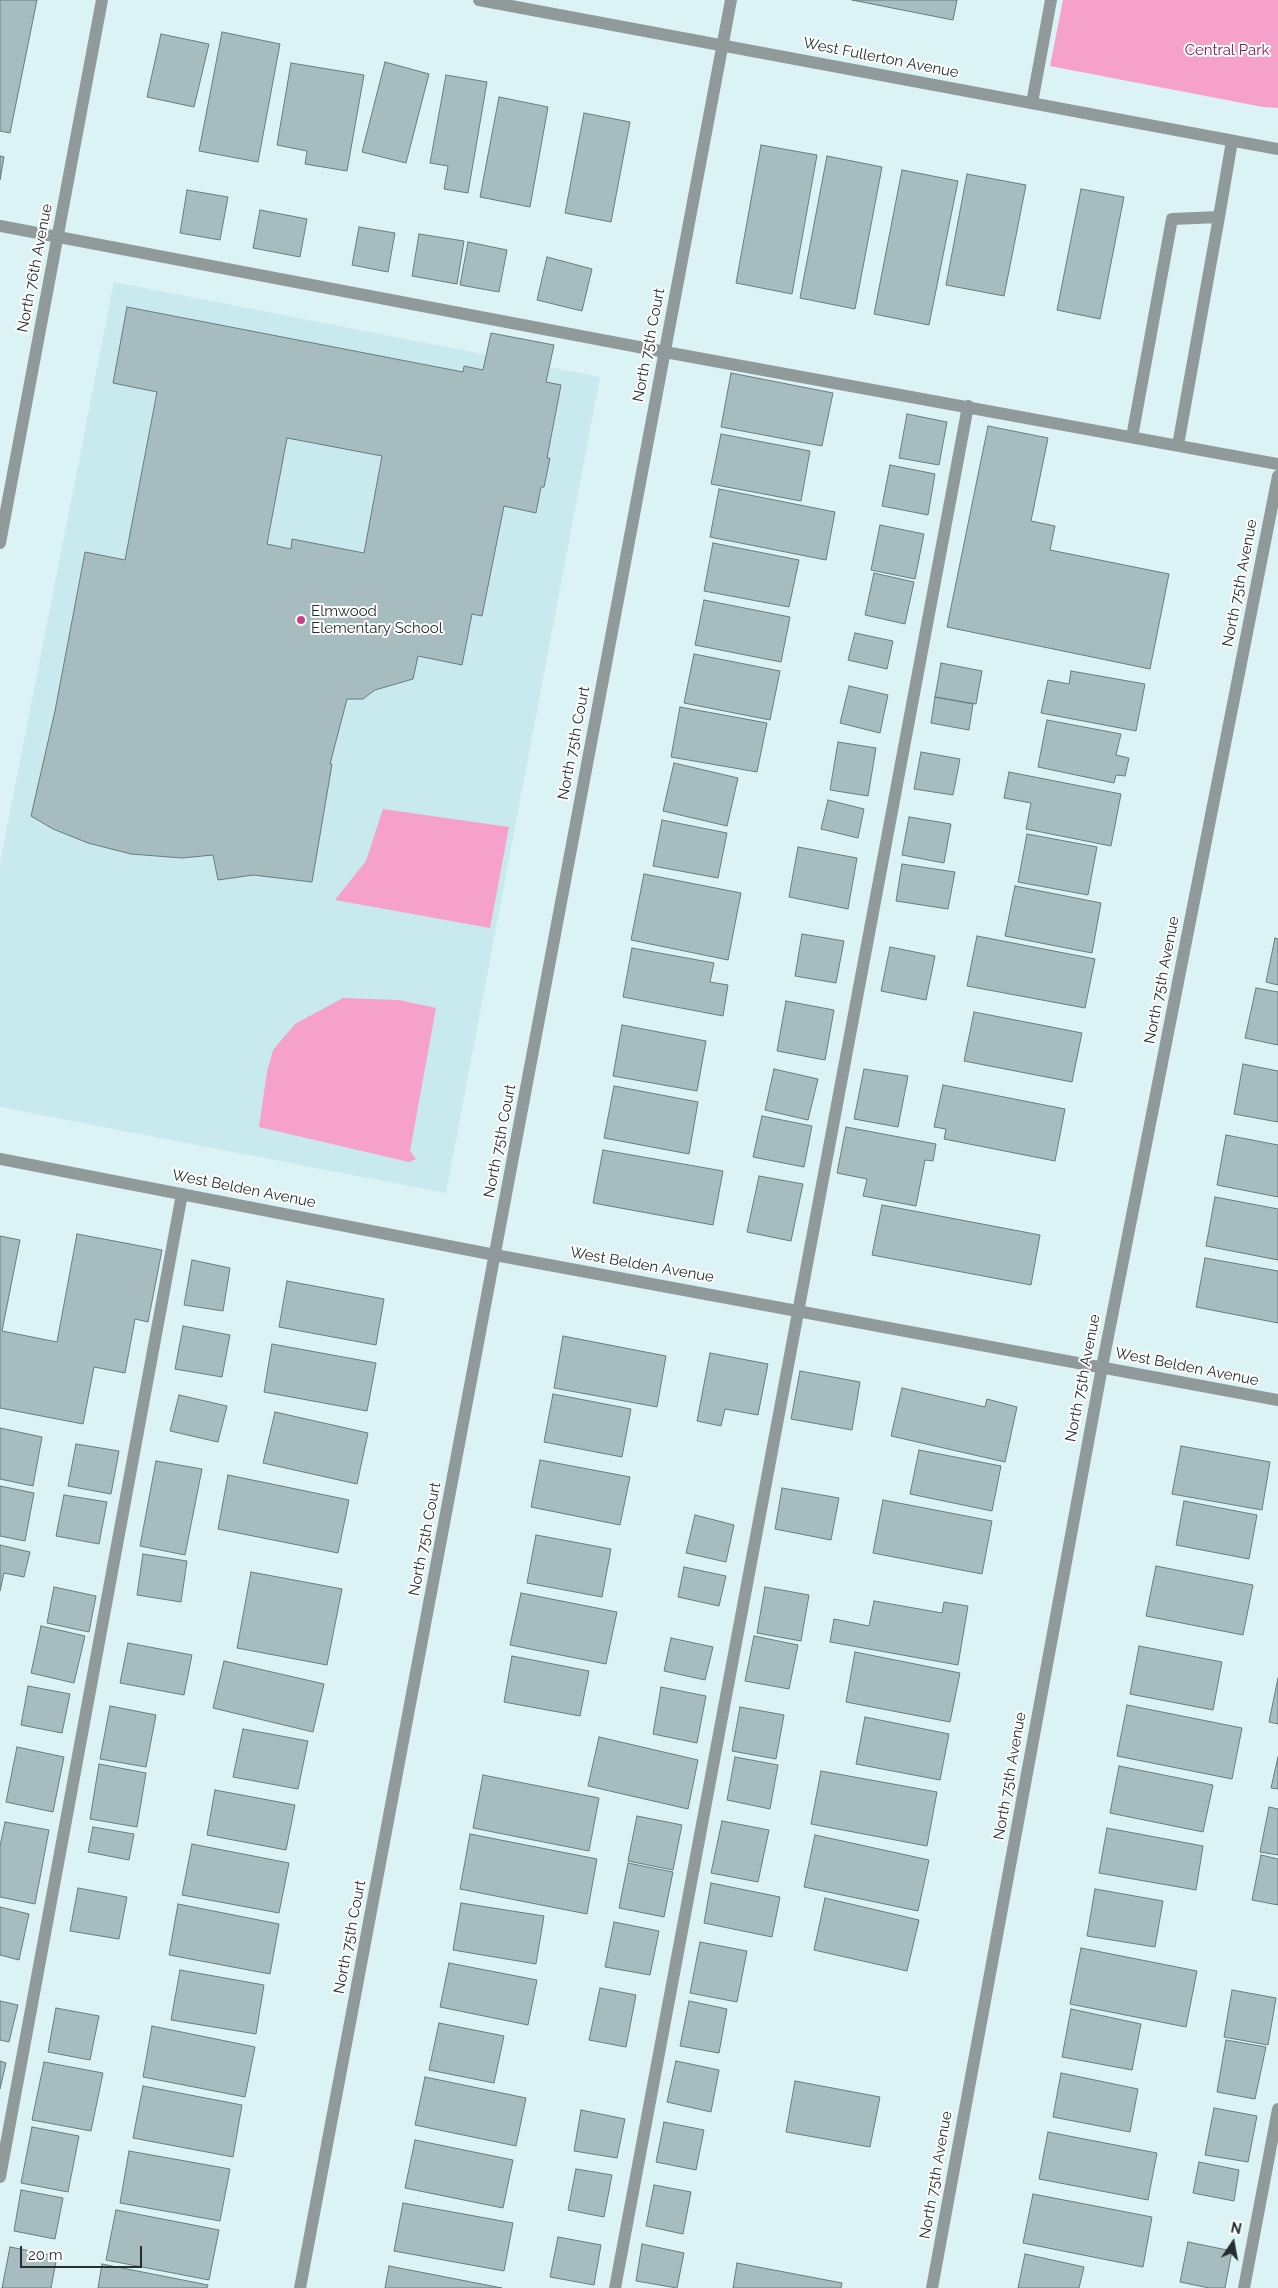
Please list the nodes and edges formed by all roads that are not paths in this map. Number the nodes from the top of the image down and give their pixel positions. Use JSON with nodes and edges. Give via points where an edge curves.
{"nodes":[{"id":1,"x":102,"y":0,"type":"edge"},
{"id":2,"x":479,"y":0,"type":"edge"},
{"id":3,"x":731,"y":0,"type":"edge"},
{"id":4,"x":1051,"y":0,"type":"edge"},
{"id":5,"x":723,"y":45,"type":"junction"},
{"id":6,"x":1032,"y":103,"type":"junction"},
{"id":7,"x":1232,"y":141,"type":"junction"},
{"id":8,"x":1278,"y":150,"type":"edge"},
{"id":9,"x":1218,"y":217,"type":"junction"},
{"id":10,"x":0,"y":226,"type":"edge"},
{"id":11,"x":58,"y":236,"type":"junction"},
{"id":12,"x":665,"y":352,"type":"junction"},
{"id":13,"x":968,"y":406,"type":"junction"},
{"id":14,"x":1132,"y":437,"type":"junction"},
{"id":15,"x":1178,"y":445,"type":"junction"},
{"id":16,"x":1278,"y":464,"type":"edge"},
{"id":17,"x":1278,"y":476,"type":"edge"},
{"id":18,"x":0,"y":543,"type":"edge"},
{"id":19,"x":0,"y":1159,"type":"edge"},
{"id":20,"x":182,"y":1194,"type":"junction"},
{"id":21,"x":494,"y":1255,"type":"junction"},
{"id":22,"x":798,"y":1310,"type":"junction"},
{"id":23,"x":1102,"y":1367,"type":"junction"},
{"id":24,"x":1278,"y":1400,"type":"edge"},
{"id":25,"x":1278,"y":2109,"type":"edge"},
{"id":26,"x":0,"y":2177,"type":"edge"},
{"id":27,"x":300,"y":2288,"type":"edge"},
{"id":28,"x":615,"y":2288,"type":"edge"},
{"id":29,"x":932,"y":2288,"type":"edge"},
{"id":30,"x":1244,"y":2288,"type":"edge"}],
"edges":[{"from":1,"to":11,"type":"street","name":"North 76th Avenue"},
{"from":2,"to":5,"type":"street","name":"West Fullerton Avenue"},
{"from":3,"to":5,"type":"street","name":"North 75th Court"},
{"from":4,"to":6,"type":"street"},
{"from":5,"to":6,"type":"street","name":"West Fullerton Avenue"},
{"from":5,"to":12,"type":"street","name":"North 75th Court"},
{"from":6,"to":7,"type":"street","name":"West Fullerton Avenue"},
{"from":7,"to":8,"type":"street","name":"West Fullerton Avenue"},
{"from":7,"to":9,"type":"street"},
{"from":9,"to":14,"type":"street","via":[[1172,219]]},
{"from":9,"to":15,"type":"street"},
{"from":10,"to":11,"type":"street"},
{"from":11,"to":12,"type":"street"},
{"from":11,"to":18,"type":"street","name":"North 76th Avenue"},
{"from":12,"to":13,"type":"street"},
{"from":12,"to":21,"type":"street","name":"North 75th Court"},
{"from":13,"to":14,"type":"street"},
{"from":13,"to":22,"type":"street"},
{"from":14,"to":15,"type":"street"},
{"from":15,"to":16,"type":"street"},
{"from":17,"to":23,"type":"street","name":"North 75th Avenue"},
{"from":19,"to":20,"type":"street","name":"West Belden Avenue"},
{"from":20,"to":21,"type":"street","name":"West Belden Avenue"},
{"from":20,"to":26,"type":"street"},
{"from":21,"to":22,"type":"street","name":"West Belden Avenue"},
{"from":21,"to":27,"type":"street","name":"North 75th Court"},
{"from":22,"to":23,"type":"street","name":"West Belden Avenue"},
{"from":22,"to":28,"type":"street"},
{"from":23,"to":24,"type":"street","name":"West Belden Avenue"},
{"from":23,"to":29,"type":"street","name":"North 75th Avenue"},
{"from":25,"to":30,"type":"street"}]}
